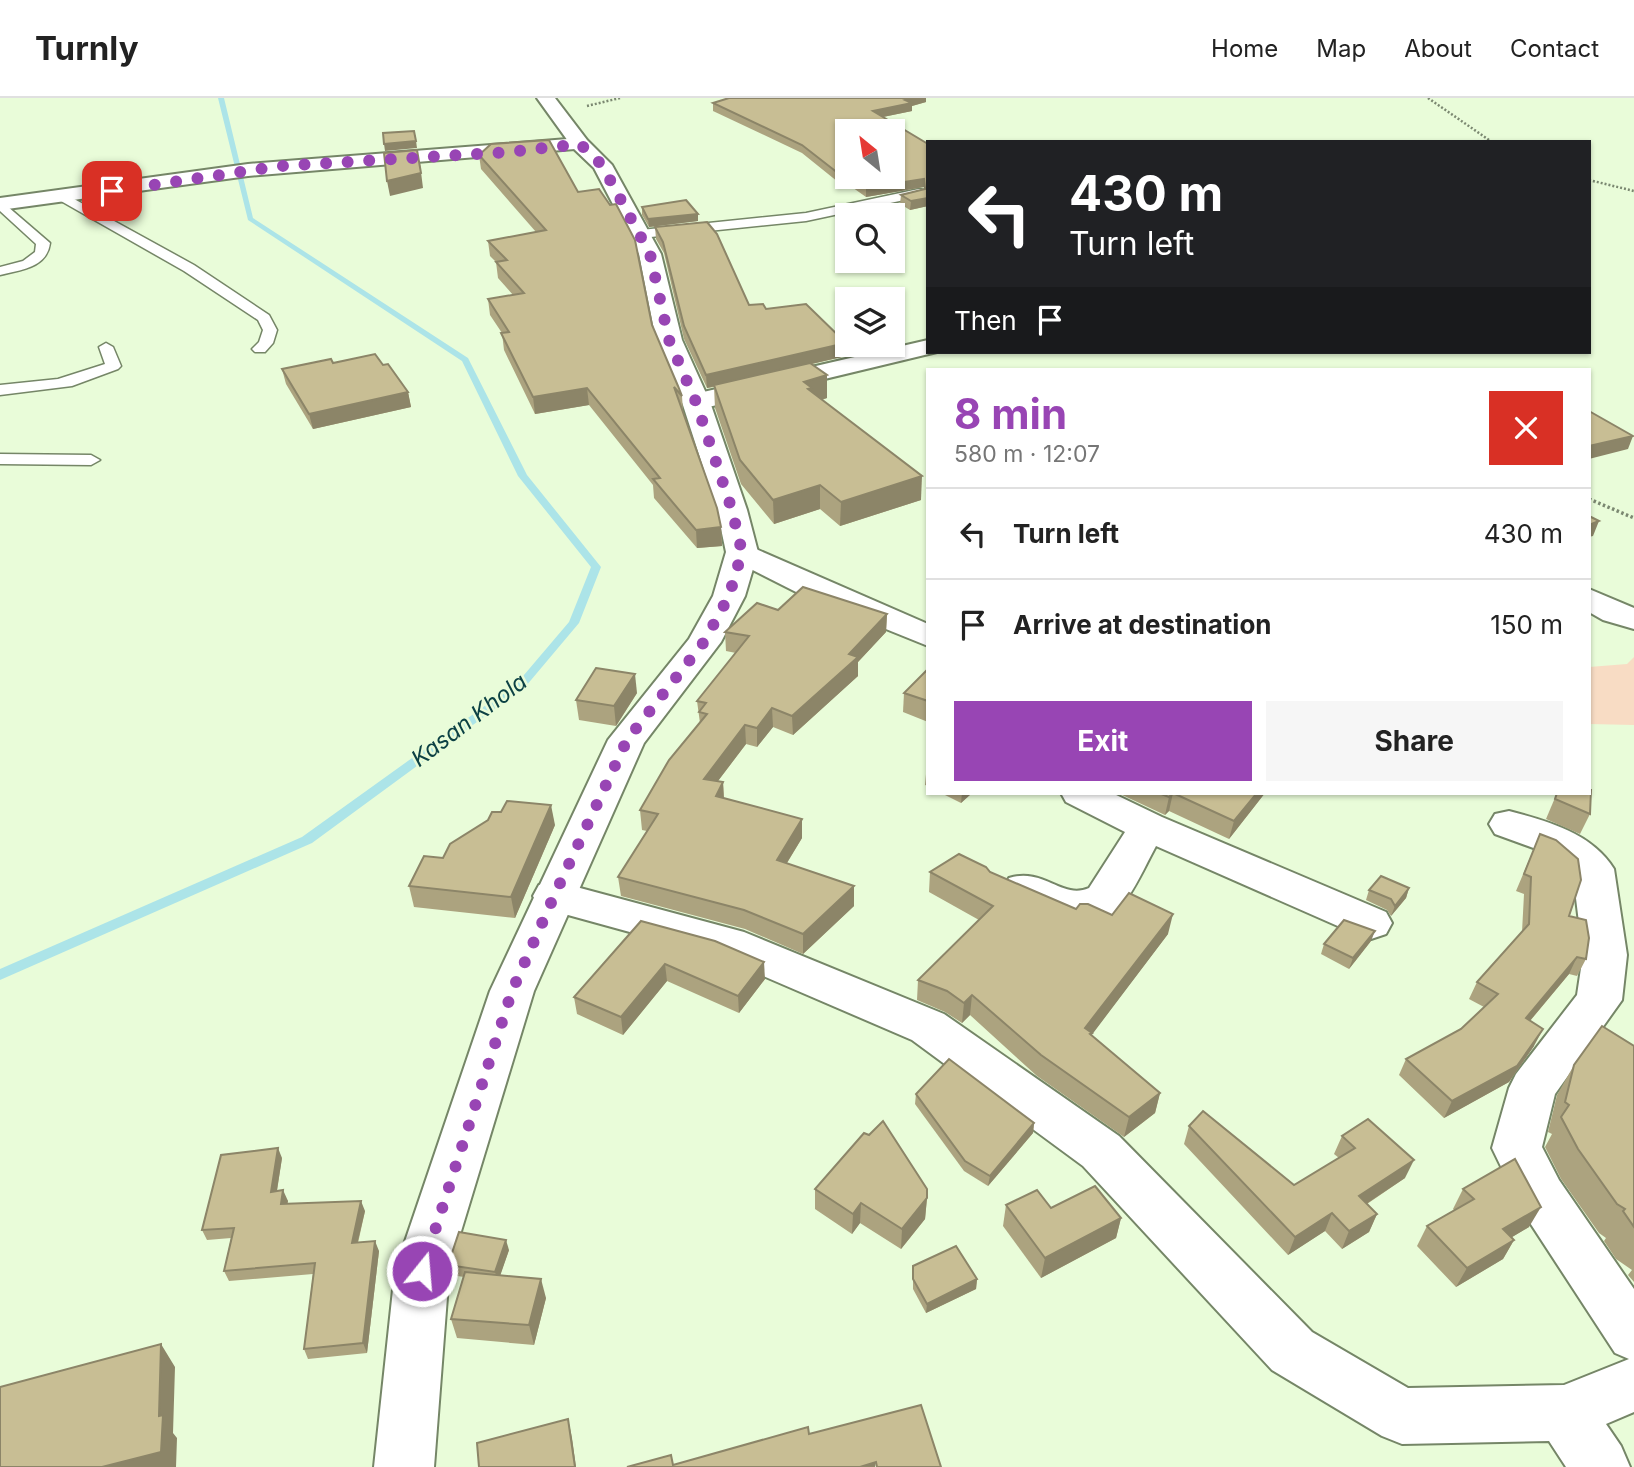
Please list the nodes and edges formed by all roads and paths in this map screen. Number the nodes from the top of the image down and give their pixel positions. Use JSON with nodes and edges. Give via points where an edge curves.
{"nodes":[{"id":1,"x":546,"y":98,"type":"edge"},
{"id":2,"x":1428,"y":98,"type":"edge"},
{"id":3,"x":1489,"y":140,"type":"edge"},
{"id":4,"x":580,"y":144,"type":"junction"},
{"id":5,"x":1591,"y":180,"type":"edge"},
{"id":6,"x":1634,"y":191,"type":"edge"},
{"id":7,"x":919,"y":193,"type":"edge"},
{"id":8,"x":65,"y":198,"type":"junction"},
{"id":9,"x":0,"y":204,"type":"edge"},
{"id":10,"x":641,"y":234,"type":"junction"},
{"id":11,"x":0,"y":271,"type":"edge"},
{"id":12,"x":106,"y":347,"type":"dead end"},
{"id":13,"x":926,"y":347,"type":"edge"},
{"id":14,"x":260,"y":349,"type":"dead end"},
{"id":15,"x":0,"y":390,"type":"edge"},
{"id":16,"x":696,"y":402,"type":"junction"},
{"id":17,"x":0,"y":458,"type":"edge"},
{"id":18,"x":91,"y":460,"type":"dead end"},
{"id":19,"x":1591,"y":500,"type":"edge"},
{"id":20,"x":1634,"y":518,"type":"edge"},
{"id":21,"x":742,"y":552,"type":"junction"},
{"id":22,"x":1591,"y":600,"type":"edge"},
{"id":23,"x":1634,"y":619,"type":"edge"},
{"id":24,"x":926,"y":635,"type":"edge"},
{"id":25,"x":1084,"y":795,"type":"edge"},
{"id":26,"x":1509,"y":824,"type":"dead end"},
{"id":27,"x":1148,"y":827,"type":"junction"},
{"id":28,"x":1004,"y":880,"type":"edge"},
{"id":29,"x":554,"y":896,"type":"junction"},
{"id":30,"x":1371,"y":923,"type":"dead end"},
{"id":31,"x":1634,"y":1335,"type":"edge"},
{"id":32,"x":1634,"y":1384,"type":"edge"},
{"id":33,"x":1564,"y":1413,"type":"junction"},
{"id":34,"x":404,"y":1467,"type":"edge"},
{"id":35,"x":1600,"y":1467,"type":"edge"}],
"edges":[{"from":1,"to":4,"type":"street"},
{"from":2,"to":3,"type":"path"},
{"from":4,"to":8,"type":"street","via":[[281,166]]},
{"from":4,"to":10,"type":"street","via":[[602,165]]},
{"from":5,"to":6,"type":"path"},
{"from":7,"to":10,"type":"lane","via":[[806,217]]},
{"from":8,"to":9,"type":"street"},
{"from":8,"to":14,"type":"lane","via":[[189,268],[264,318],[270,330]]},
{"from":9,"to":11,"type":"lane","via":[[43,243],[42,253],[28,264]]},
{"from":10,"to":16,"type":"street","via":[[650,254],[669,340]]},
{"from":12,"to":15,"type":"lane","via":[[113,366],[103,372],[58,384]]},
{"from":13,"to":16,"type":"street"},
{"from":16,"to":21,"type":"street"},
{"from":17,"to":18,"type":"lane"},
{"from":19,"to":20,"type":"path"},
{"from":21,"to":24,"type":"street"},
{"from":21,"to":29,"type":"street","via":[[729,596],[704,642],[627,740]]},
{"from":22,"to":23,"type":"street"},
{"from":25,"to":27,"type":"street"},
{"from":26,"to":31,"type":"street","via":[[1564,844],[1593,869],[1605,955],[1599,1000],[1533,1088],[1517,1148],[1541,1196]]},
{"from":27,"to":28,"type":"street","via":[[1104,899],[1086,907],[1068,907]]},
{"from":27,"to":30,"type":"street"},
{"from":29,"to":33,"type":"street","via":[[729,943],[928,1027],[1101,1151],[1292,1351],[1402,1416]]},
{"from":29,"to":34,"type":"street","via":[[512,991],[422,1271]]},
{"from":32,"to":33,"type":"street"},
{"from":33,"to":35,"type":"street"}]}
